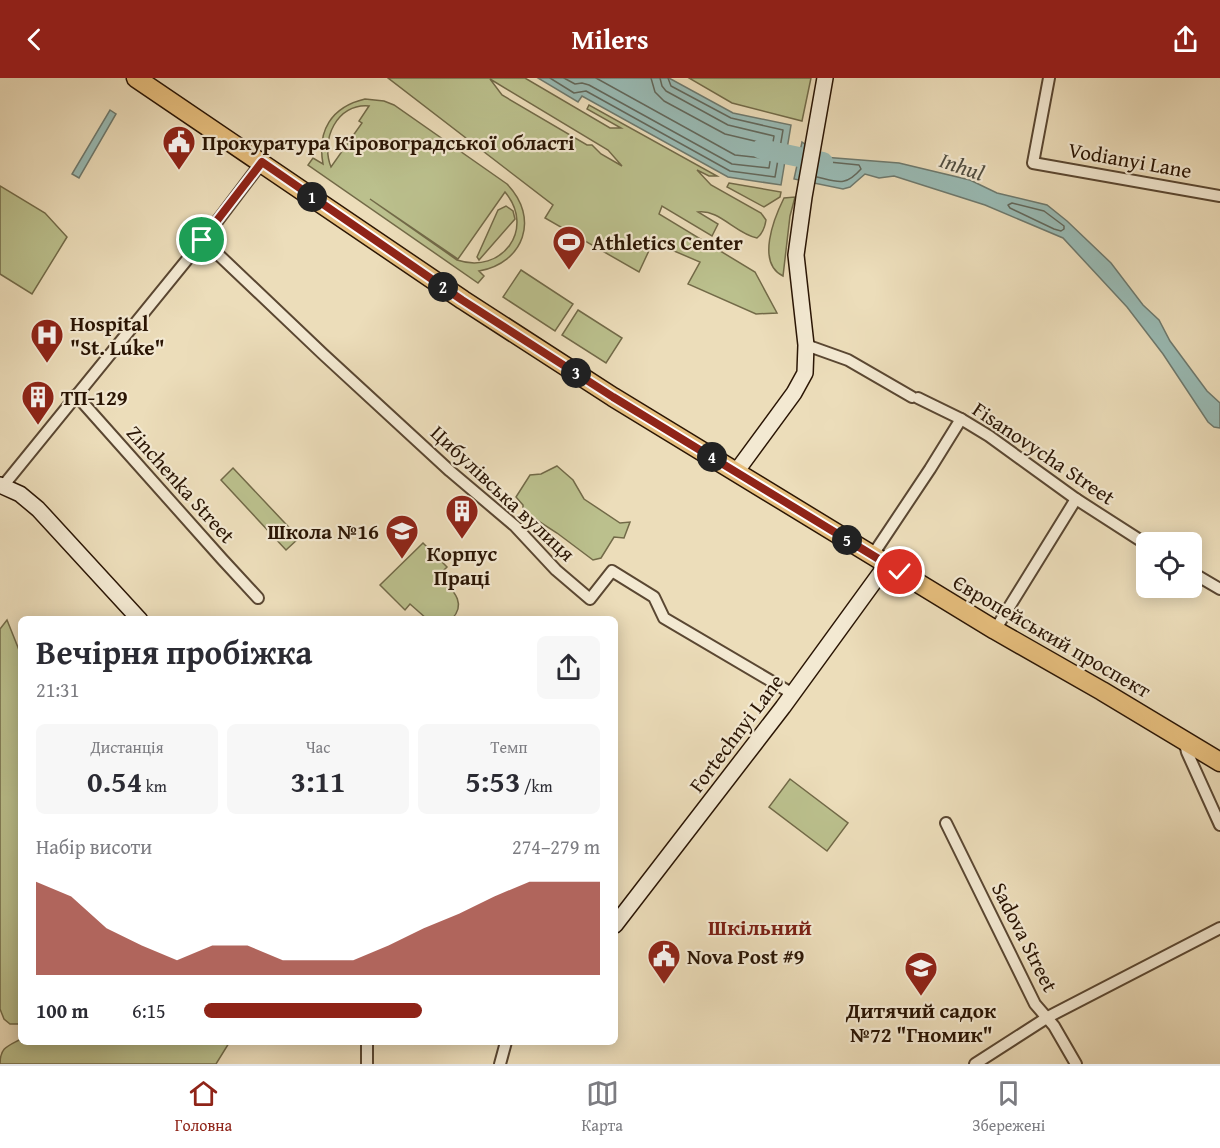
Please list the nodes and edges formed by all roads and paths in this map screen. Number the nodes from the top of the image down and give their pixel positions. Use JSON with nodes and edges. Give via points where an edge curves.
{"nodes":[{"id":1,"x":136,"y":78,"type":"edge"},
{"id":2,"x":825,"y":78,"type":"edge"},
{"id":3,"x":1049,"y":78,"type":"edge"},
{"id":4,"x":262,"y":162,"type":"junction"},
{"id":5,"x":1220,"y":196,"type":"edge"},
{"id":6,"x":202,"y":240,"type":"junction"},
{"id":7,"x":806,"y":345,"type":"junction"},
{"id":8,"x":76,"y":395,"type":"junction"},
{"id":9,"x":961,"y":419,"type":"junction"},
{"id":10,"x":736,"y":472,"type":"junction"},
{"id":11,"x":2,"y":485,"type":"edge"},
{"id":12,"x":1076,"y":499,"type":"junction"},
{"id":13,"x":1136,"y":538,"type":"edge"},
{"id":14,"x":880,"y":560,"type":"junction"},
{"id":15,"x":1202,"y":579,"type":"edge"},
{"id":16,"x":1220,"y":590,"type":"edge"},
{"id":17,"x":258,"y":598,"type":"dead end"},
{"id":18,"x":136,"y":616,"type":"edge"},
{"id":19,"x":995,"y":630,"type":"junction"},
{"id":20,"x":793,"y":693,"type":"junction"},
{"id":21,"x":1184,"y":740,"type":"junction"},
{"id":22,"x":1220,"y":762,"type":"edge"},
{"id":23,"x":946,"y":823,"type":"dead end"},
{"id":24,"x":1220,"y":825,"type":"edge"},
{"id":25,"x":618,"y":921,"type":"edge"},
{"id":26,"x":1220,"y":928,"type":"edge"},
{"id":27,"x":1048,"y":1017,"type":"junction"},
{"id":28,"x":367,"y":1045,"type":"edge"},
{"id":29,"x":505,"y":1045,"type":"edge"},
{"id":30,"x":367,"y":1064,"type":"edge"},
{"id":31,"x":500,"y":1064,"type":"edge"},
{"id":32,"x":975,"y":1064,"type":"edge"},
{"id":33,"x":1076,"y":1064,"type":"edge"}],
"edges":[{"from":1,"to":4,"type":"main road","name":"Європейський проспект"},
{"from":2,"to":7,"type":"street","via":[[796,255]]},
{"from":3,"to":5,"type":"street","name":"Vodianyi Lane","via":[[1033,163]]},
{"from":4,"to":6,"type":"street"},
{"from":4,"to":10,"type":"main road","name":"Європейський проспект","via":[[462,300]]},
{"from":6,"to":8,"type":"street"},
{"from":6,"to":20,"type":"street","name":"Цибулівська вулиця","via":[[590,599],[612,571],[654,597],[664,618]]},
{"from":7,"to":9,"type":"street","name":"Fisanovycha Street","via":[[848,360]]},
{"from":7,"to":10,"type":"street","via":[[803,379]]},
{"from":8,"to":11,"type":"street"},
{"from":8,"to":17,"type":"street","name":"Zinchenka Street"},
{"from":9,"to":12,"type":"street","name":"Fisanovycha Street"},
{"from":9,"to":14,"type":"street","name":"Fortechnyi Lane"},
{"from":10,"to":14,"type":"main road","name":"Європейський проспект"},
{"from":11,"to":18,"type":"street","via":[[38,509]]},
{"from":12,"to":13,"type":"street","name":"Fisanovycha Street"},
{"from":12,"to":19,"type":"street"},
{"from":14,"to":19,"type":"main road","name":"Європейський проспект"},
{"from":14,"to":20,"type":"street","name":"Fortechnyi Lane"},
{"from":15,"to":16,"type":"street"},
{"from":19,"to":21,"type":"main road","name":"Європейський проспект"},
{"from":20,"to":25,"type":"street","name":"Fortechnyi Lane"},
{"from":21,"to":22,"type":"main road","name":"Європейський проспект"},
{"from":21,"to":24,"type":"street"},
{"from":23,"to":27,"type":"street","name":"Sadova Street","via":[[1035,1004]]},
{"from":26,"to":27,"type":"street"},
{"from":27,"to":32,"type":"street"},
{"from":27,"to":33,"type":"street","name":"Sadova Street"},
{"from":28,"to":30,"type":"street"},
{"from":29,"to":31,"type":"street"}]}
